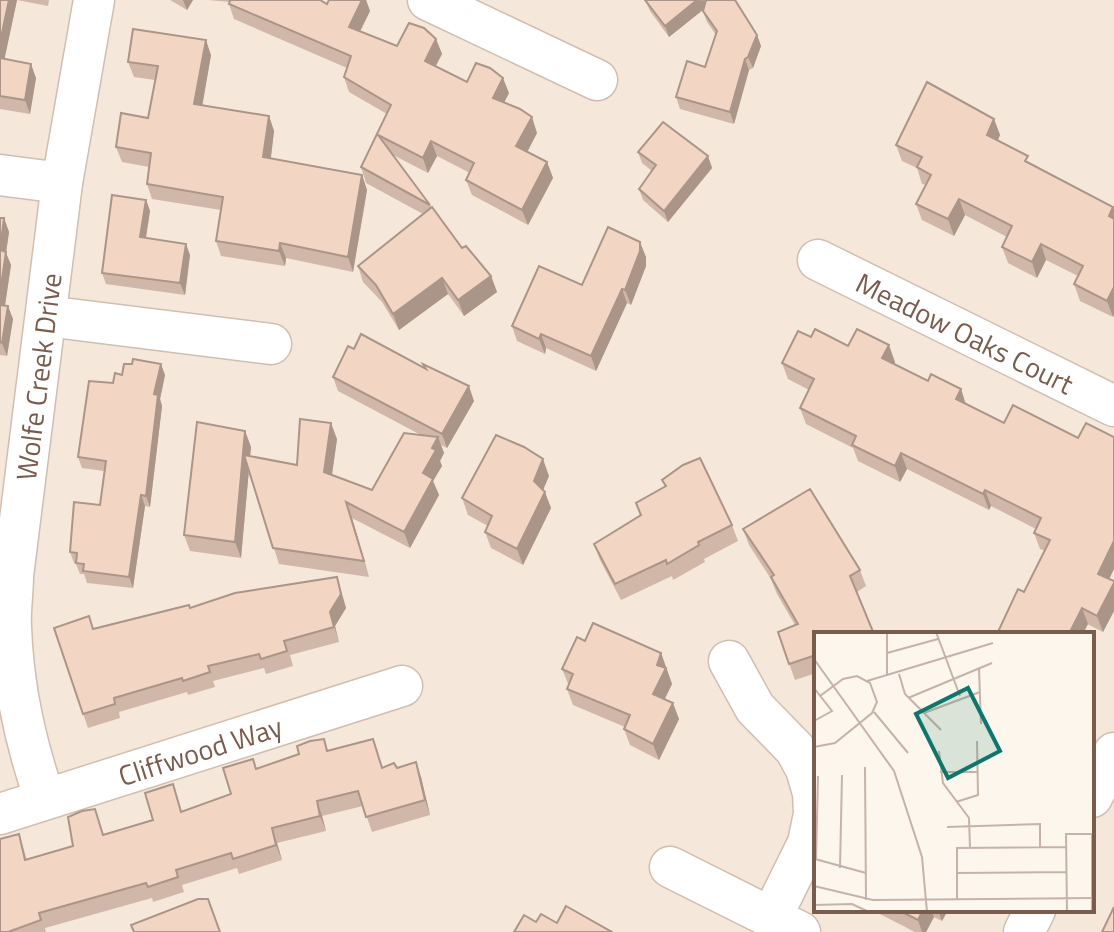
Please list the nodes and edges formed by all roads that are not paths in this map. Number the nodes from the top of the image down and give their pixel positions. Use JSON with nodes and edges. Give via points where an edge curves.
{"nodes":[{"id":1,"x":94,"y":0,"type":"edge"},
{"id":2,"x":428,"y":0,"type":"edge"},
{"id":3,"x":597,"y":80,"type":"dead end"},
{"id":4,"x":0,"y":175,"type":"edge"},
{"id":5,"x":62,"y":183,"type":"junction"},
{"id":6,"x":818,"y":260,"type":"dead end"},
{"id":7,"x":46,"y":316,"type":"junction"},
{"id":8,"x":271,"y":344,"type":"dead end"},
{"id":9,"x":1114,"y":406,"type":"edge"},
{"id":10,"x":729,"y":661,"type":"dead end"},
{"id":11,"x":402,"y":686,"type":"dead end"},
{"id":12,"x":1114,"y":753,"type":"edge"},
{"id":13,"x":1094,"y":793,"type":"edge"},
{"id":14,"x":45,"y":799,"type":"junction"},
{"id":15,"x":0,"y":814,"type":"edge"},
{"id":16,"x":670,"y":867,"type":"dead end"},
{"id":17,"x":1034,"y":912,"type":"edge"},
{"id":18,"x":786,"y":925,"type":"edge"},
{"id":19,"x":1024,"y":932,"type":"edge"}],
"edges":[{"from":1,"to":5,"type":"street","name":"Wolfe Creek Drive"},
{"from":2,"to":3,"type":"street"},
{"from":4,"to":5,"type":"street"},
{"from":5,"to":7,"type":"street","name":"Wolfe Creek Drive"},
{"from":6,"to":9,"type":"street","name":"Meadow Oaks Court"},
{"from":7,"to":8,"type":"street"},
{"from":7,"to":14,"type":"street","name":"Wolfe Creek Drive","via":[[11,627],[19,699]]},
{"from":10,"to":18,"type":"street","via":[[755,708],[795,749],[813,793],[814,814]]},
{"from":11,"to":14,"type":"street","name":"Cliffwood Way"},
{"from":12,"to":13,"type":"street"},
{"from":14,"to":15,"type":"street","name":"Cliffwood Way"},
{"from":16,"to":18,"type":"street"},
{"from":17,"to":19,"type":"street"}]}
